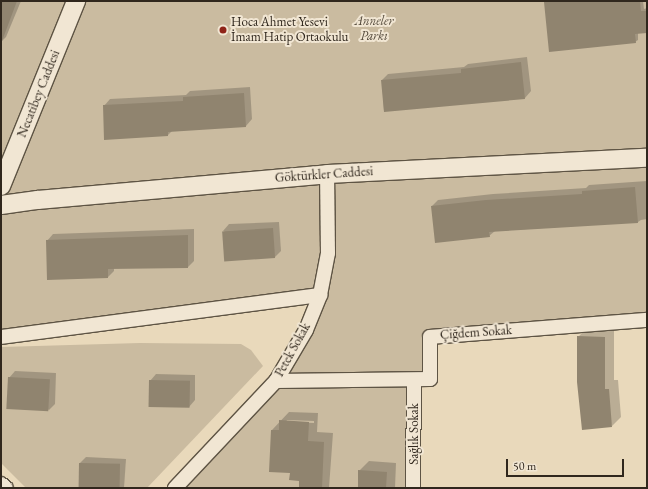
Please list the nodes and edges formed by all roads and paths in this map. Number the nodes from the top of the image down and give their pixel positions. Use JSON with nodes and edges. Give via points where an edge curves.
{"nodes":[{"id":1,"x":76,"y":1,"type":"edge"},
{"id":2,"x":647,"y":158,"type":"edge"},
{"id":3,"x":327,"y":174,"type":"junction"},
{"id":4,"x":1,"y":186,"type":"edge"},
{"id":5,"x":1,"y":205,"type":"edge"},
{"id":6,"x":320,"y":295,"type":"junction"},
{"id":7,"x":647,"y":320,"type":"edge"},
{"id":8,"x":1,"y":337,"type":"edge"},
{"id":9,"x":414,"y":380,"type":"junction"},
{"id":10,"x":276,"y":381,"type":"junction"},
{"id":11,"x":1,"y":484,"type":"edge"},
{"id":12,"x":6,"y":488,"type":"edge"},
{"id":13,"x":175,"y":488,"type":"edge"},
{"id":14,"x":413,"y":488,"type":"edge"}],
"edges":[{"from":1,"to":4,"type":"street","name":"Necatibey Caddesi"},
{"from":2,"to":3,"type":"street","name":"Göktürkler Caddesi"},
{"from":3,"to":5,"type":"street","name":"Göktürkler Caddesi"},
{"from":3,"to":6,"type":"street","name":"Petek Sokak","via":[[328,253]]},
{"from":6,"to":8,"type":"street"},
{"from":6,"to":10,"type":"street","name":"Petek Sokak","via":[[306,330]]},
{"from":7,"to":9,"type":"street","name":"Çiğdem Sokak","via":[[430,337],[430,379]]},
{"from":9,"to":10,"type":"street","name":"Çiğdem Sokak"},
{"from":9,"to":14,"type":"street","name":"Sağlık Sokak"},
{"from":10,"to":13,"type":"street","name":"Petek Sokak"},
{"from":11,"to":12,"type":"street"}]}
